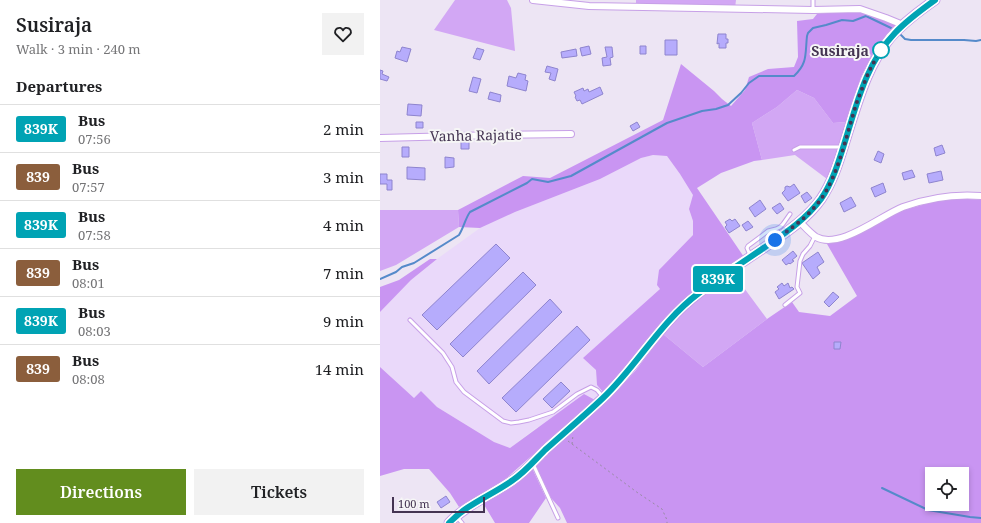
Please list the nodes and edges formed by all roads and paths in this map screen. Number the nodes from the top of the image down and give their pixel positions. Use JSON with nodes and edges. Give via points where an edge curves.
{"nodes":[{"id":1,"x":536,"y":0,"type":"edge"},
{"id":2,"x":813,"y":0,"type":"edge"},
{"id":3,"x":934,"y":0,"type":"edge"},
{"id":4,"x":813,"y":10,"type":"junction"},
{"id":5,"x":903,"y":25,"type":"junction"},
{"id":6,"x":571,"y":134,"type":"dead end"},
{"id":7,"x":380,"y":138,"type":"edge"},
{"id":8,"x":843,"y":147,"type":"junction"},
{"id":9,"x":794,"y":150,"type":"dead end"},
{"id":10,"x":981,"y":196,"type":"edge"},
{"id":11,"x":790,"y":214,"type":"dead end"},
{"id":12,"x":800,"y":222,"type":"junction"},
{"id":13,"x":815,"y":236,"type":"junction"},
{"id":14,"x":751,"y":257,"type":"junction"},
{"id":15,"x":785,"y":305,"type":"dead end"},
{"id":16,"x":410,"y":320,"type":"dead end"},
{"id":17,"x":603,"y":398,"type":"junction"},
{"id":18,"x":562,"y":435,"type":"junction"},
{"id":19,"x":532,"y":463,"type":"junction"},
{"id":20,"x":558,"y":518,"type":"dead end"},
{"id":21,"x":459,"y":519,"type":"edge"},
{"id":22,"x":450,"y":523,"type":"edge"},
{"id":23,"x":666,"y":523,"type":"edge"}],
"edges":[{"from":1,"to":4,"type":"street","via":[[589,6]]},
{"from":2,"to":4,"type":"lane"},
{"from":3,"to":5,"type":"street"},
{"from":4,"to":5,"type":"street","via":[[860,9]]},
{"from":5,"to":8,"type":"street","via":[[874,62],[858,100]]},
{"from":6,"to":7,"type":"street","name":"Vanha Rajatie"},
{"from":8,"to":9,"type":"lane","via":[[800,147]]},
{"from":8,"to":12,"type":"street","via":[[831,181],[821,199]]},
{"from":10,"to":13,"type":"street","via":[[949,196],[902,208],[844,238],[831,240]]},
{"from":11,"to":14,"type":"lane","via":[[780,227],[751,242],[746,248]]},
{"from":12,"to":13,"type":"street"},
{"from":12,"to":14,"type":"street"},
{"from":13,"to":15,"type":"lane","via":[[800,261],[797,287],[800,293]]},
{"from":14,"to":17,"type":"street","via":[[683,306]]},
{"from":16,"to":17,"type":"lane","via":[[443,353],[452,367],[456,382],[464,392],[503,421],[519,422],[553,412],[591,387]]},
{"from":17,"to":18,"type":"street"},
{"from":18,"to":19,"type":"street"},
{"from":18,"to":23,"type":"path","via":[[575,447],[659,506],[667,520]]},
{"from":19,"to":20,"type":"lane"},
{"from":19,"to":21,"type":"street","via":[[515,479],[465,509]]},
{"from":21,"to":22,"type":"street"}]}
